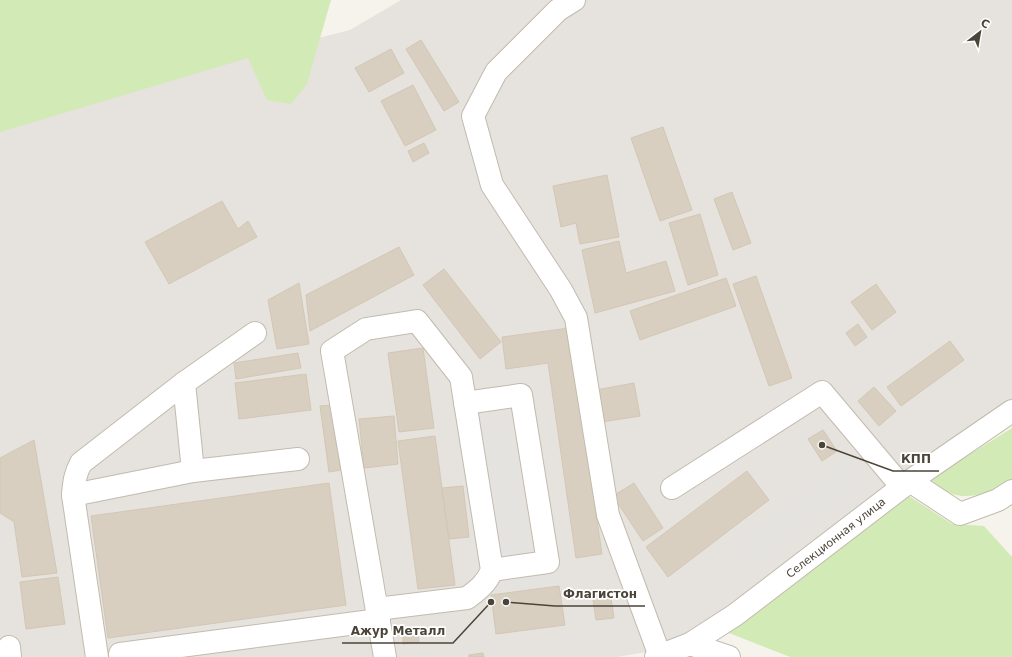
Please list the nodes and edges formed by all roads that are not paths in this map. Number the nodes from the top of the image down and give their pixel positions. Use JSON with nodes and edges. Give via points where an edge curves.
{"nodes":[{"id":1,"x":574,"y":0,"type":"edge"},
{"id":2,"x":255,"y":333,"type":"dead end"},
{"id":3,"x":184,"y":383,"type":"junction"},
{"id":4,"x":465,"y":403,"type":"junction"},
{"id":5,"x":1012,"y":411,"type":"edge"},
{"id":6,"x":298,"y":459,"type":"dead end"},
{"id":7,"x":193,"y":471,"type":"junction"},
{"id":8,"x":906,"y":484,"type":"junction"},
{"id":9,"x":672,"y":488,"type":"dead end"},
{"id":10,"x":1012,"y":491,"type":"edge"},
{"id":11,"x":74,"y":495,"type":"junction"},
{"id":12,"x":492,"y":570,"type":"junction"},
{"id":13,"x":378,"y":615,"type":"junction"},
{"id":14,"x":690,"y":644,"type":"junction"},
{"id":15,"x":120,"y":654,"type":"dead end"},
{"id":16,"x":97,"y":657,"type":"edge"},
{"id":17,"x":385,"y":657,"type":"edge"},
{"id":18,"x":658,"y":657,"type":"edge"},
{"id":19,"x":729,"y":657,"type":"edge"}],
"edges":[{"from":1,"to":18,"type":"street","via":[[558,10],[496,72],[473,116],[492,185],[561,290],[576,318],[608,515]]},
{"from":2,"to":3,"type":"street"},
{"from":3,"to":7,"type":"street"},
{"from":3,"to":11,"type":"street","via":[[81,463],[74,480]]},
{"from":4,"to":12,"type":"street"},
{"from":4,"to":12,"type":"street","via":[[521,395],[543,531],[548,562]]},
{"from":4,"to":13,"type":"street","via":[[461,377],[417,321],[366,329],[332,351]]},
{"from":5,"to":8,"type":"street","name":"Селекционная улица"},
{"from":6,"to":7,"type":"street"},
{"from":7,"to":11,"type":"street"},
{"from":8,"to":9,"type":"street","via":[[822,392]]},
{"from":8,"to":10,"type":"street","via":[[960,514],[998,500]]},
{"from":8,"to":14,"type":"street","name":"Селекционная улица","via":[[736,616]]},
{"from":11,"to":16,"type":"street"},
{"from":12,"to":13,"type":"street","via":[[489,579],[467,598]]},
{"from":13,"to":15,"type":"street"},
{"from":13,"to":17,"type":"street"},
{"from":14,"to":18,"type":"street","name":"Селекционная улица"},
{"from":14,"to":19,"type":"street"}]}
